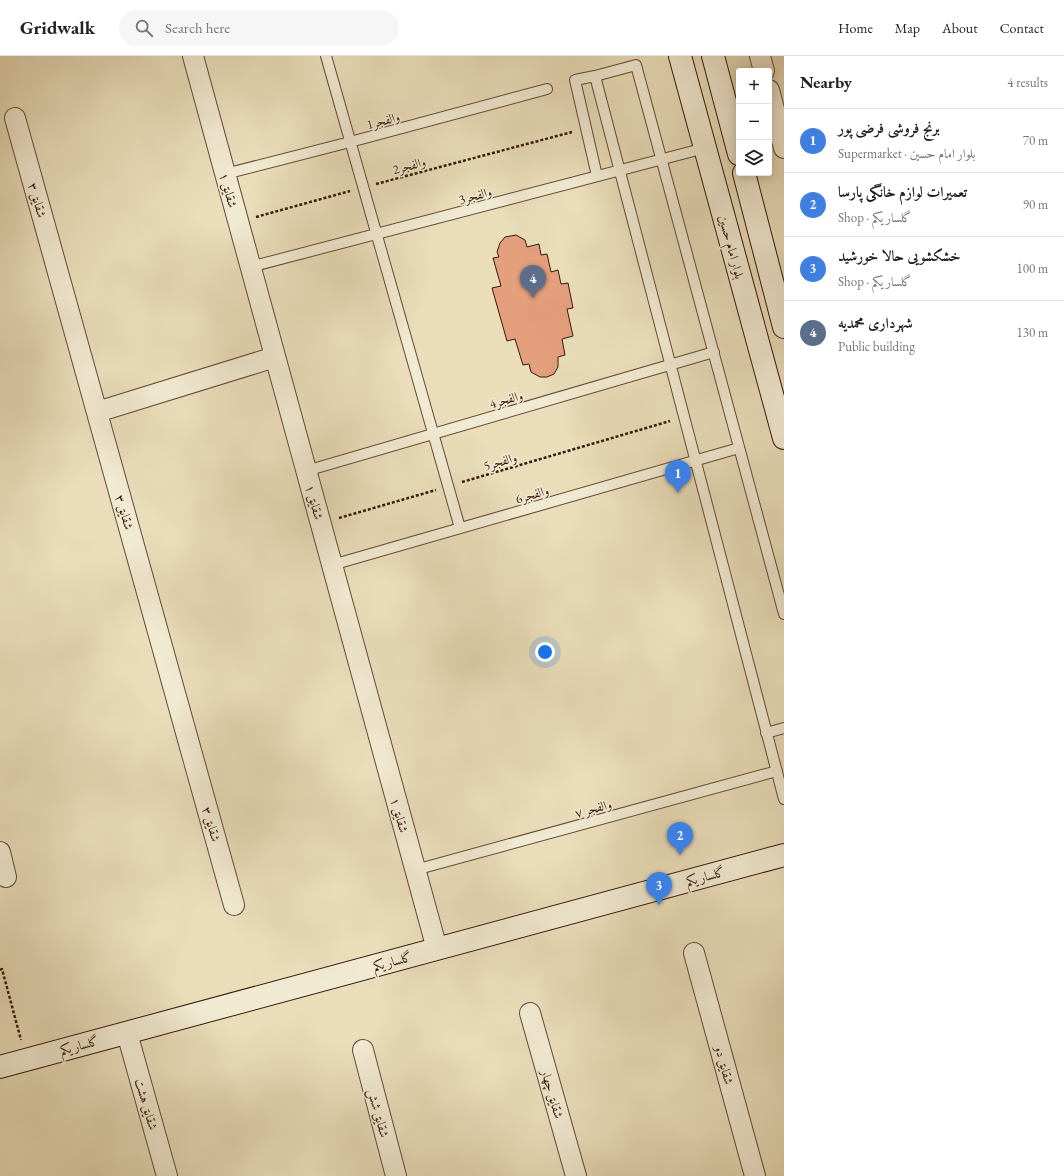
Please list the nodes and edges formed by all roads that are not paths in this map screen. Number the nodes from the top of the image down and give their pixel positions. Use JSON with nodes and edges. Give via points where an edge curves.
{"nodes":[{"id":1,"x":193,"y":56,"type":"edge"},
{"id":2,"x":326,"y":56,"type":"edge"},
{"id":3,"x":680,"y":56,"type":"edge"},
{"id":4,"x":713,"y":56,"type":"edge"},
{"id":5,"x":760,"y":56,"type":"edge"},
{"id":6,"x":763,"y":68,"type":"edge"},
{"id":7,"x":595,"y":76,"type":"junction"},
{"id":8,"x":547,"y":90,"type":"dead end"},
{"id":9,"x":772,"y":102,"type":"edge"},
{"id":10,"x":15,"y":118,"type":"dead end"},
{"id":11,"x":350,"y":142,"type":"junction"},
{"id":12,"x":736,"y":143,"type":"edge"},
{"id":13,"x":705,"y":148,"type":"junction"},
{"id":14,"x":784,"y":148,"type":"edge"},
{"id":15,"x":662,"y":159,"type":"junction"},
{"id":16,"x":620,"y":170,"type":"junction"},
{"id":17,"x":225,"y":174,"type":"junction"},
{"id":18,"x":597,"y":176,"type":"junction"},
{"id":19,"x":745,"y":176,"type":"edge"},
{"id":20,"x":376,"y":234,"type":"junction"},
{"id":21,"x":250,"y":267,"type":"junction"},
{"id":22,"x":783,"y":319,"type":"edge"},
{"id":23,"x":714,"y":352,"type":"junction"},
{"id":24,"x":275,"y":357,"type":"junction"},
{"id":25,"x":670,"y":365,"type":"junction"},
{"id":26,"x":97,"y":412,"type":"junction"},
{"id":27,"x":433,"y":434,"type":"junction"},
{"id":28,"x":784,"y":438,"type":"edge"},
{"id":29,"x":740,"y":448,"type":"junction"},
{"id":30,"x":696,"y":461,"type":"junction"},
{"id":31,"x":306,"y":471,"type":"junction"},
{"id":32,"x":460,"y":528,"type":"junction"},
{"id":33,"x":332,"y":565,"type":"junction"},
{"id":34,"x":784,"y":614,"type":"edge"},
{"id":35,"x":784,"y":728,"type":"edge"},
{"id":36,"x":766,"y":733,"type":"junction"},
{"id":37,"x":777,"y":771,"type":"junction"},
{"id":38,"x":784,"y":800,"type":"edge"},
{"id":39,"x":0,"y":852,"type":"edge"},
{"id":40,"x":784,"y":855,"type":"edge"},
{"id":41,"x":415,"y":870,"type":"junction"},
{"id":42,"x":6,"y":877,"type":"dead end"},
{"id":43,"x":234,"y":905,"type":"dead end"},
{"id":44,"x":437,"y":949,"type":"junction"},
{"id":45,"x":694,"y":953,"type":"dead end"},
{"id":46,"x":530,"y":1013,"type":"dead end"},
{"id":47,"x":127,"y":1033,"type":"junction"},
{"id":48,"x":363,"y":1050,"type":"dead end"},
{"id":49,"x":0,"y":1067,"type":"edge"},
{"id":50,"x":166,"y":1176,"type":"edge"},
{"id":51,"x":396,"y":1176,"type":"edge"},
{"id":52,"x":576,"y":1176,"type":"edge"},
{"id":53,"x":755,"y":1176,"type":"edge"}],
"edges":[{"from":1,"to":17,"type":"street","name":"شقایق ۱"},
{"from":2,"to":11,"type":"lane"},
{"from":3,"to":13,"type":"street","name":"بلوار امام حسین"},
{"from":4,"to":12,"type":"street"},
{"from":5,"to":6,"type":"street"},
{"from":7,"to":15,"type":"lane","via":[[636,64]]},
{"from":7,"to":16,"type":"lane"},
{"from":7,"to":18,"type":"lane","via":[[575,80]]},
{"from":8,"to":11,"type":"lane","name":"والفجر1"},
{"from":9,"to":14,"type":"street"},
{"from":10,"to":26,"type":"street","name":"شقایق ۳"},
{"from":11,"to":17,"type":"lane","name":"والفجر1"},
{"from":11,"to":20,"type":"lane"},
{"from":13,"to":15,"type":"lane","name":"والفجر3"},
{"from":13,"to":28,"type":"street","name":"بلوار امام حسین"},
{"from":15,"to":16,"type":"lane","name":"والفجر3"},
{"from":15,"to":23,"type":"lane"},
{"from":16,"to":18,"type":"lane","name":"والفجر3"},
{"from":16,"to":25,"type":"lane"},
{"from":17,"to":21,"type":"street","name":"شقایق ۱"},
{"from":18,"to":20,"type":"lane","name":"والفجر3"},
{"from":19,"to":22,"type":"street"},
{"from":20,"to":21,"type":"lane","name":"والفجر3"},
{"from":20,"to":27,"type":"lane"},
{"from":21,"to":24,"type":"street","name":"شقایق ۱"},
{"from":23,"to":25,"type":"lane","name":"والفجر4"},
{"from":23,"to":29,"type":"lane"},
{"from":24,"to":26,"type":"street"},
{"from":24,"to":31,"type":"street","name":"شقایق ۱"},
{"from":25,"to":27,"type":"lane","name":"والفجر4"},
{"from":25,"to":30,"type":"lane"},
{"from":26,"to":43,"type":"street","name":"شقایق ۳"},
{"from":27,"to":31,"type":"lane","name":"والفجر4"},
{"from":27,"to":32,"type":"lane"},
{"from":29,"to":30,"type":"lane","name":"والفجر6"},
{"from":29,"to":34,"type":"lane"},
{"from":30,"to":32,"type":"lane","name":"والفجر6"},
{"from":30,"to":36,"type":"lane"},
{"from":31,"to":33,"type":"street","name":"شقایق ۱"},
{"from":32,"to":33,"type":"lane","name":"والفجر6"},
{"from":33,"to":41,"type":"street","name":"شقایق ۱"},
{"from":35,"to":36,"type":"lane"},
{"from":36,"to":37,"type":"lane"},
{"from":37,"to":38,"type":"lane"},
{"from":37,"to":41,"type":"lane","name":"والفجر ۷"},
{"from":39,"to":42,"type":"street"},
{"from":40,"to":44,"type":"street","name":"گلسار یکم"},
{"from":41,"to":44,"type":"street","name":"شقایق ۱"},
{"from":44,"to":47,"type":"street","name":"گلسار یکم"},
{"from":45,"to":53,"type":"street","name":"شقایق دو"},
{"from":46,"to":52,"type":"street","name":"شقایق چهار"},
{"from":47,"to":49,"type":"street","name":"گلسار یکم"},
{"from":47,"to":50,"type":"street","name":"شقایق هشت"},
{"from":48,"to":51,"type":"street","name":"شقایق شش"}]}
